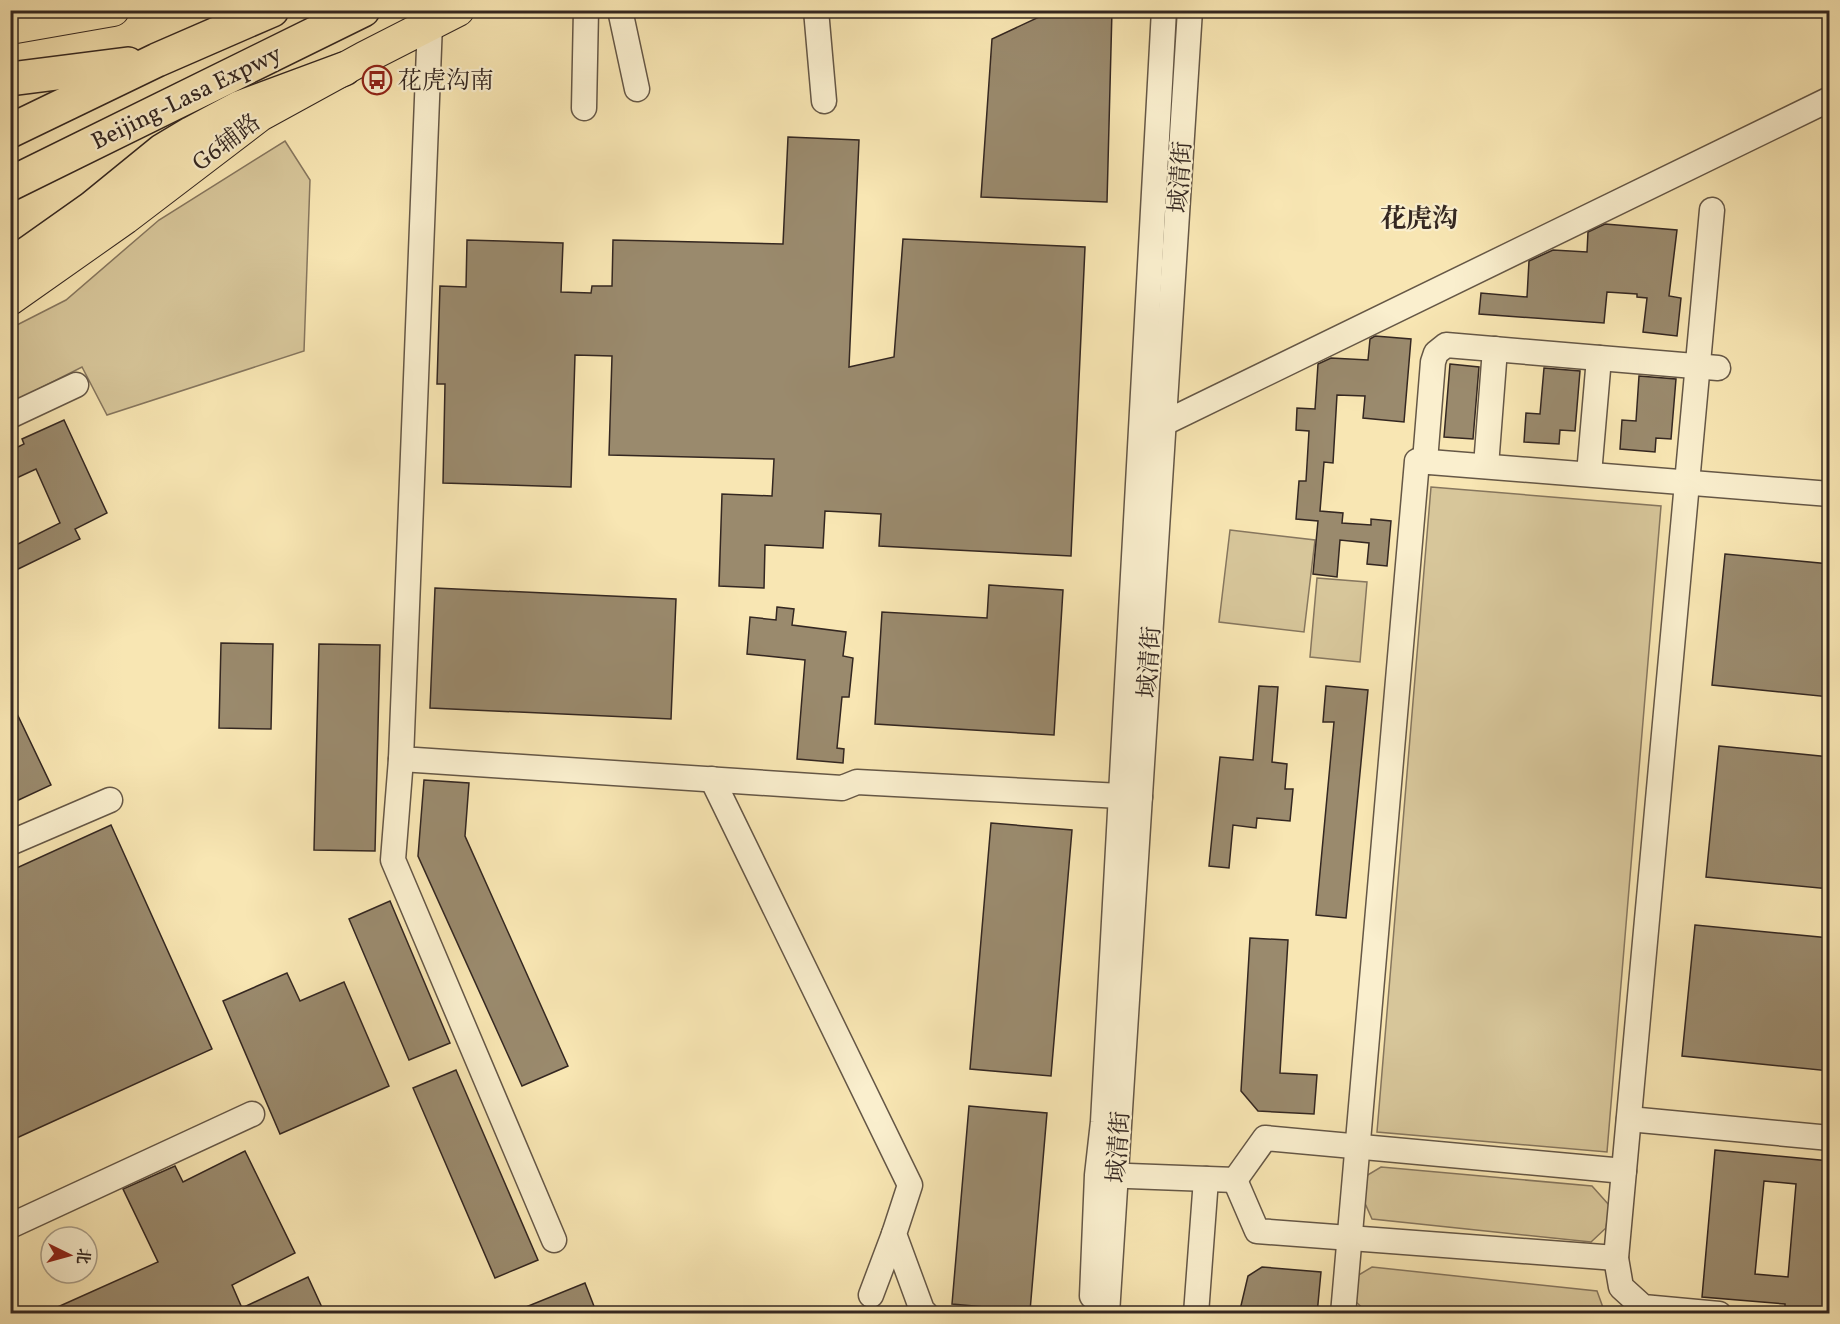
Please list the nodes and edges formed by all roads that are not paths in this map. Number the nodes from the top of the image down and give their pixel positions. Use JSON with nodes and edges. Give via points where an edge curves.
{"nodes":[{"id":1,"x":113,"y":10,"type":"edge"},
{"id":2,"x":272,"y":10,"type":"edge"},
{"id":3,"x":363,"y":10,"type":"edge"},
{"id":4,"x":458,"y":10,"type":"edge"},
{"id":5,"x":586,"y":10,"type":"edge"},
{"id":6,"x":620,"y":10,"type":"edge"},
{"id":7,"x":816,"y":10,"type":"edge"},
{"id":8,"x":1164,"y":10,"type":"edge"},
{"id":9,"x":1190,"y":10,"type":"edge"},
{"id":10,"x":430,"y":23,"type":"junction"},
{"id":11,"x":10,"y":28,"type":"edge"},
{"id":12,"x":157,"y":60,"type":"junction"},
{"id":13,"x":344,"y":69,"type":"junction"},
{"id":14,"x":10,"y":80,"type":"edge"},
{"id":15,"x":637,"y":89,"type":"dead end"},
{"id":16,"x":1830,"y":99,"type":"edge"},
{"id":17,"x":824,"y":101,"type":"dead end"},
{"id":18,"x":584,"y":108,"type":"dead end"},
{"id":19,"x":10,"y":131,"type":"edge"},
{"id":20,"x":10,"y":184,"type":"edge"},
{"id":21,"x":1712,"y":210,"type":"dead end"},
{"id":22,"x":10,"y":266,"type":"edge"},
{"id":23,"x":10,"y":299,"type":"edge"},
{"id":24,"x":1495,"y":349,"type":"junction"},
{"id":25,"x":1599,"y":358,"type":"junction"},
{"id":26,"x":1708,"y":368,"type":"junction"},
{"id":27,"x":76,"y":386,"type":"dead end"},
{"id":28,"x":10,"y":416,"type":"edge"},
{"id":29,"x":1164,"y":423,"type":"junction"},
{"id":30,"x":1142,"y":433,"type":"junction"},
{"id":31,"x":1425,"y":461,"type":"junction"},
{"id":32,"x":1486,"y":466,"type":"junction"},
{"id":33,"x":1589,"y":474,"type":"junction"},
{"id":34,"x":1687,"y":482,"type":"junction"},
{"id":35,"x":1830,"y":494,"type":"edge"},
{"id":36,"x":401,"y":759,"type":"junction"},
{"id":37,"x":712,"y":779,"type":"junction"},
{"id":38,"x":1131,"y":796,"type":"junction"},
{"id":39,"x":110,"y":800,"type":"dead end"},
{"id":40,"x":10,"y":843,"type":"edge"},
{"id":41,"x":252,"y":1114,"type":"dead end"},
{"id":42,"x":1629,"y":1119,"type":"junction"},
{"id":43,"x":1830,"y":1138,"type":"edge"},
{"id":44,"x":1358,"y":1146,"type":"junction"},
{"id":45,"x":1624,"y":1171,"type":"junction"},
{"id":46,"x":1106,"y":1175,"type":"junction"},
{"id":47,"x":1206,"y":1179,"type":"junction"},
{"id":48,"x":1235,"y":1180,"type":"junction"},
{"id":49,"x":10,"y":1226,"type":"edge"},
{"id":50,"x":894,"y":1234,"type":"junction"},
{"id":51,"x":1350,"y":1238,"type":"junction"},
{"id":52,"x":554,"y":1240,"type":"dead end"},
{"id":53,"x":1616,"y":1258,"type":"junction"},
{"id":54,"x":871,"y":1295,"type":"dead end"},
{"id":55,"x":1705,"y":1313,"type":"edge"},
{"id":56,"x":926,"y":1314,"type":"edge"},
{"id":57,"x":1091,"y":1314,"type":"edge"},
{"id":58,"x":1107,"y":1314,"type":"edge"},
{"id":59,"x":1196,"y":1314,"type":"edge"},
{"id":60,"x":1344,"y":1314,"type":"edge"}],
"edges":[{"from":1,"to":11,"type":"main road"},
{"from":2,"to":12,"type":"highway","name":"Beijing-Lasa Expwy"},
{"from":3,"to":20,"type":"highway","name":"Beijing-Lasa Expwy"},
{"from":4,"to":10,"type":"main road","name":"G6辅路"},
{"from":5,"to":18,"type":"street"},
{"from":6,"to":15,"type":"street"},
{"from":7,"to":17,"type":"street"},
{"from":8,"to":30,"type":"street","name":"域清街"},
{"from":9,"to":29,"type":"street","name":"域清街"},
{"from":10,"to":13,"type":"main road","name":"G6辅路"},
{"from":10,"to":36,"type":"street"},
{"from":12,"to":14,"type":"highway"},
{"from":12,"to":19,"type":"highway","name":"Beijing-Lasa Expwy"},
{"from":13,"to":22,"type":"highway","via":[[239,108],[192,133]]},
{"from":13,"to":23,"type":"main road","name":"G6辅路","via":[[260,115]]},
{"from":16,"to":29,"type":"street"},
{"from":21,"to":26,"type":"street"},
{"from":24,"to":25,"type":"street"},
{"from":24,"to":31,"type":"street","via":[[1446,345],[1436,353],[1432,362]]},
{"from":24,"to":32,"type":"street"},
{"from":25,"to":26,"type":"street"},
{"from":25,"to":33,"type":"street"},
{"from":26,"to":34,"type":"street"},
{"from":27,"to":28,"type":"street"},
{"from":29,"to":30,"type":"street"},
{"from":29,"to":38,"type":"street","name":"域清街"},
{"from":30,"to":38,"type":"street","name":"域清街"},
{"from":31,"to":32,"type":"street"},
{"from":31,"to":44,"type":"street","via":[[1418,461]]},
{"from":32,"to":33,"type":"street"},
{"from":33,"to":34,"type":"street"},
{"from":34,"to":35,"type":"street"},
{"from":34,"to":42,"type":"street"},
{"from":36,"to":37,"type":"street"},
{"from":36,"to":52,"type":"street","via":[[393,860]]},
{"from":37,"to":38,"type":"street","via":[[842,788],[857,782]]},
{"from":37,"to":50,"type":"street","via":[[910,1185]]},
{"from":38,"to":46,"type":"street","name":"域清街","via":[[1103,1122]]},
{"from":39,"to":40,"type":"street"},
{"from":41,"to":49,"type":"street"},
{"from":42,"to":43,"type":"street"},
{"from":42,"to":45,"type":"street"},
{"from":44,"to":45,"type":"street"},
{"from":44,"to":48,"type":"street","via":[[1265,1138]]},
{"from":44,"to":51,"type":"street"},
{"from":45,"to":53,"type":"street"},
{"from":46,"to":47,"type":"street"},
{"from":46,"to":57,"type":"street","name":"域清街"},
{"from":46,"to":58,"type":"street","name":"域清街"},
{"from":47,"to":48,"type":"street"},
{"from":47,"to":59,"type":"street"},
{"from":48,"to":51,"type":"street","via":[[1257,1231]]},
{"from":50,"to":54,"type":"street"},
{"from":50,"to":56,"type":"street"},
{"from":51,"to":53,"type":"street"},
{"from":51,"to":60,"type":"street"},
{"from":53,"to":55,"type":"street","via":[[1622,1287],[1643,1307]]}]}
